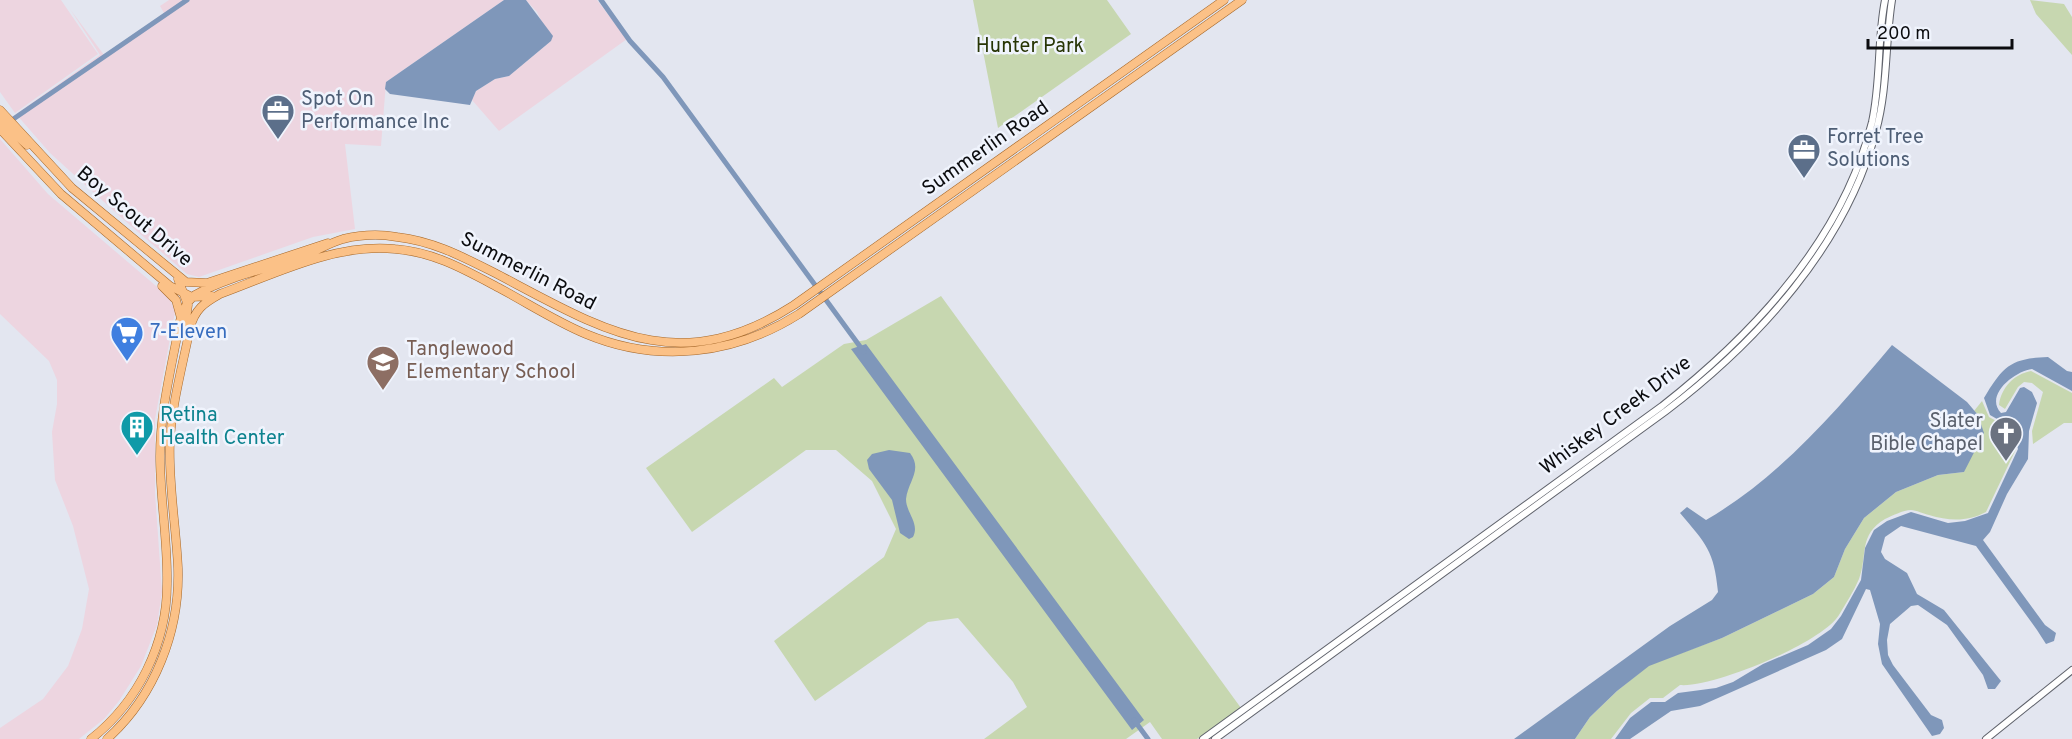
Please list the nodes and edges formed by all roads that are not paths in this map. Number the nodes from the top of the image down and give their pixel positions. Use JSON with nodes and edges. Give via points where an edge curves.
{"nodes":[{"id":1,"x":1224,"y":0,"type":"edge"},
{"id":2,"x":1242,"y":0,"type":"edge"},
{"id":3,"x":1885,"y":0,"type":"edge"},
{"id":4,"x":1892,"y":0,"type":"edge"},
{"id":5,"x":1,"y":114,"type":"edge"},
{"id":6,"x":0,"y":129,"type":"edge"},
{"id":7,"x":11,"y":133,"type":"junction"},
{"id":8,"x":108,"y":236,"type":"junction"},
{"id":9,"x":341,"y":240,"type":"junction"},
{"id":10,"x":173,"y":274,"type":"junction"},
{"id":11,"x":220,"y":294,"type":"junction"},
{"id":12,"x":188,"y":298,"type":"junction"},
{"id":13,"x":181,"y":318,"type":"junction"},
{"id":14,"x":182,"y":370,"type":"junction"},
{"id":15,"x":163,"y":410,"type":"junction"},
{"id":16,"x":171,"y":434,"type":"junction"},
{"id":17,"x":2072,"y":670,"type":"edge"},
{"id":18,"x":91,"y":739,"type":"edge"},
{"id":19,"x":107,"y":739,"type":"edge"},
{"id":20,"x":1203,"y":739,"type":"edge"},
{"id":21,"x":1215,"y":739,"type":"edge"},
{"id":22,"x":1986,"y":739,"type":"edge"}],
"edges":[{"from":1,"to":9,"type":"main road","name":"Summerlin Road","via":[[809,295],[771,319],[731,335],[691,342],[650,340],[596,326],[465,257],[432,244],[387,236]]},
{"from":2,"to":11,"type":"main road","name":"Summerlin Road","via":[[783,325],[718,349],[677,352],[634,348],[586,334],[457,266],[405,250],[370,248],[336,253]]},
{"from":3,"to":20,"type":"street","name":"Whiskey Creek Drive","via":[[1876,100],[1856,170],[1821,238],[1759,318],[1662,406]]},
{"from":4,"to":21,"type":"street","name":"Whiskey Creek Drive","via":[[1884,92],[1862,175],[1826,242],[1758,328],[1666,411]]},
{"from":5,"to":7,"type":"main road","name":"Boy Scout Drive"},
{"from":6,"to":7,"type":"main road","name":"Boy Scout Drive"},
{"from":7,"to":8,"type":"main road","name":"Boy Scout Drive","via":[[61,194]]},
{"from":7,"to":10,"type":"main road","name":"Boy Scout Drive"},
{"from":8,"to":12,"type":"main road","name":"Boy Scout Drive"},
{"from":8,"to":13,"type":"main road","via":[[120,252],[173,295]]},
{"from":9,"to":10,"type":"main road","name":"Boy Scout Drive","via":[[207,283],[188,283]]},
{"from":9,"to":12,"type":"main road","name":"Summerlin Road"},
{"from":10,"to":12,"type":"main road"},
{"from":11,"to":12,"type":"main road","name":"Boy Scout Drive"},
{"from":11,"to":14,"type":"main road","name":"Summerlin Road","via":[[204,303],[194,315]]},
{"from":12,"to":13,"type":"main road"},
{"from":12,"to":14,"type":"main road","via":[[180,357]]},
{"from":13,"to":15,"type":"main road"},
{"from":14,"to":16,"type":"main road","name":"Summerlin Road"},
{"from":15,"to":16,"type":"main road"},
{"from":15,"to":18,"type":"main road","via":[[160,459],[168,585],[161,630],[153,657],[133,694]]},
{"from":16,"to":19,"type":"main road","name":"Summerlin Road","via":[[178,568],[174,621],[152,682]]},
{"from":17,"to":22,"type":"street"}]}
